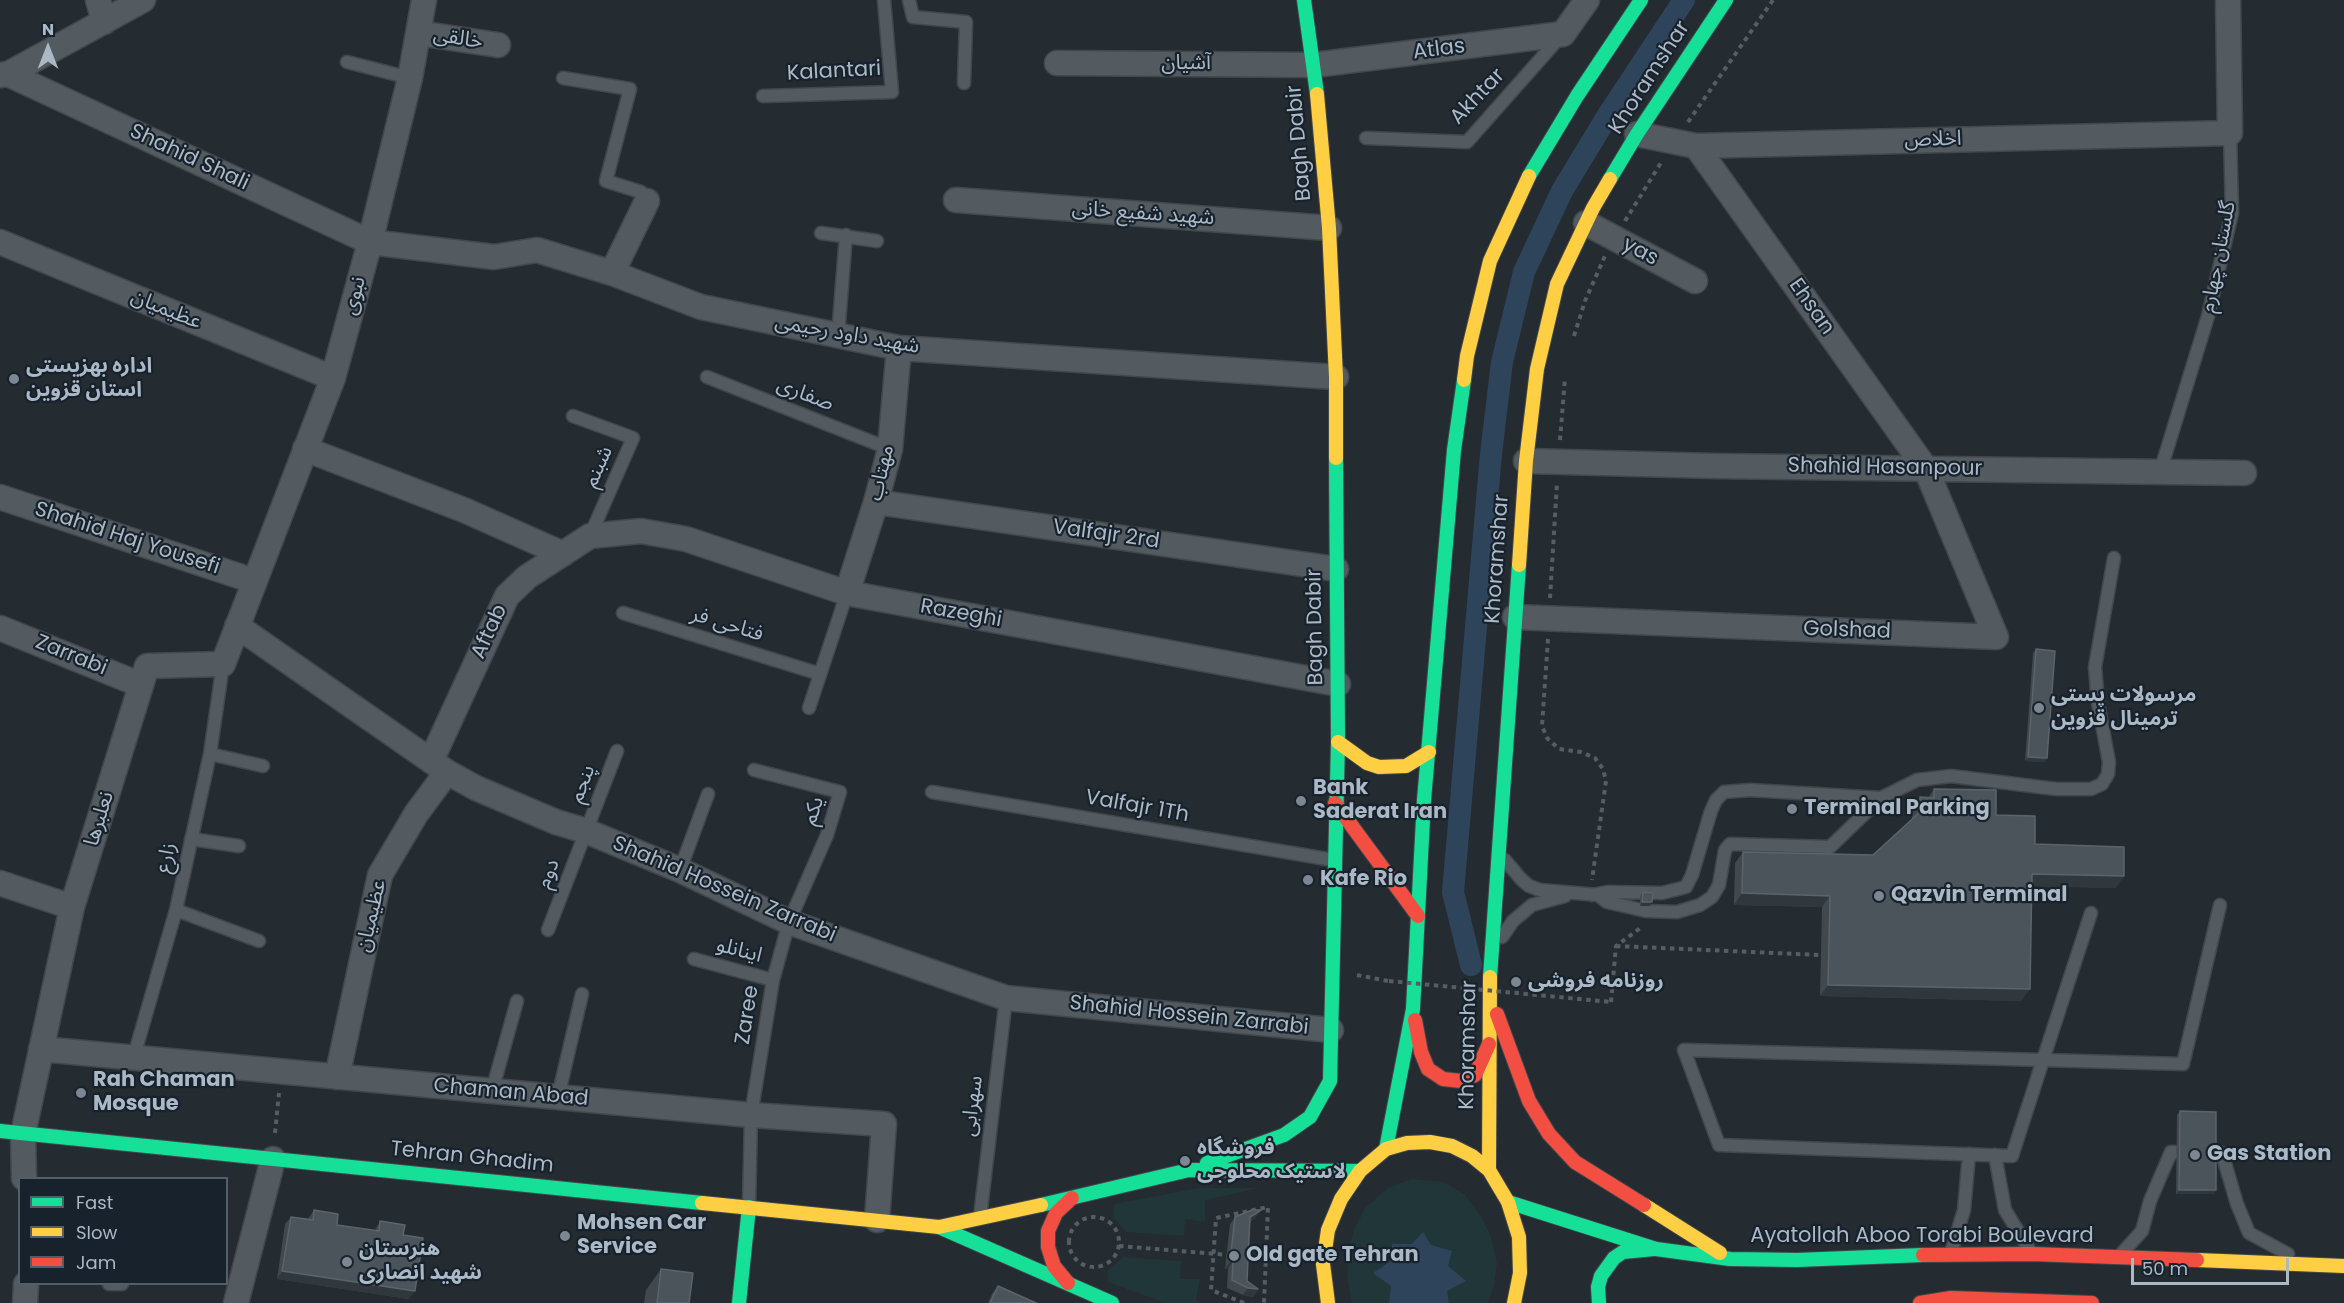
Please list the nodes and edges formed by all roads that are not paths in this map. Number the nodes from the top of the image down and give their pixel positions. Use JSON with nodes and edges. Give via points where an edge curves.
{"nodes":[{"id":1,"x":143,"y":0,"type":"edge"},
{"id":2,"x":424,"y":0,"type":"edge"},
{"id":3,"x":884,"y":0,"type":"edge"},
{"id":4,"x":909,"y":0,"type":"edge"},
{"id":5,"x":1304,"y":0,"type":"edge"},
{"id":6,"x":1587,"y":0,"type":"edge"},
{"id":7,"x":1641,"y":0,"type":"edge"},
{"id":8,"x":1726,"y":0,"type":"edge"},
{"id":9,"x":2228,"y":0,"type":"edge"},
{"id":10,"x":101,"y":11,"type":"edge"},
{"id":11,"x":418,"y":33,"type":"junction"},
{"id":12,"x":1563,"y":34,"type":"junction"},
{"id":13,"x":498,"y":45,"type":"dead end"},
{"id":14,"x":347,"y":62,"type":"dead end"},
{"id":15,"x":1057,"y":63,"type":"dead end"},
{"id":16,"x":1314,"y":65,"type":"junction"},
{"id":17,"x":4,"y":74,"type":"edge"},
{"id":18,"x":410,"y":78,"type":"junction"},
{"id":19,"x":563,"y":78,"type":"dead end"},
{"id":20,"x":964,"y":83,"type":"dead end"},
{"id":21,"x":763,"y":96,"type":"dead end"},
{"id":22,"x":2230,"y":133,"type":"junction"},
{"id":23,"x":1637,"y":134,"type":"junction"},
{"id":24,"x":1366,"y":138,"type":"dead end"},
{"id":25,"x":1696,"y":146,"type":"junction"},
{"id":26,"x":956,"y":200,"type":"dead end"},
{"id":27,"x":647,"y":201,"type":"joint"},
{"id":28,"x":1586,"y":223,"type":"junction"},
{"id":29,"x":1329,"y":228,"type":"junction"},
{"id":30,"x":821,"y":233,"type":"dead end"},
{"id":31,"x":846,"y":235,"type":"junction"},
{"id":32,"x":877,"y":241,"type":"dead end"},
{"id":33,"x":0,"y":242,"type":"edge"},
{"id":34,"x":370,"y":242,"type":"junction"},
{"id":35,"x":612,"y":273,"type":"junction"},
{"id":36,"x":1695,"y":281,"type":"dead end"},
{"id":37,"x":838,"y":335,"type":"junction"},
{"id":38,"x":899,"y":348,"type":"junction"},
{"id":39,"x":707,"y":377,"type":"dead end"},
{"id":40,"x":1336,"y":377,"type":"junction"},
{"id":41,"x":333,"y":378,"type":"junction"},
{"id":42,"x":573,"y":416,"type":"dead end"},
{"id":43,"x":305,"y":449,"type":"junction"},
{"id":44,"x":890,"y":449,"type":"junction"},
{"id":45,"x":1526,"y":461,"type":"junction"},
{"id":46,"x":1926,"y":469,"type":"junction"},
{"id":47,"x":2160,"y":472,"type":"junction"},
{"id":48,"x":2244,"y":473,"type":"dead end"},
{"id":49,"x":0,"y":497,"type":"edge"},
{"id":50,"x":876,"y":502,"type":"junction"},
{"id":51,"x":590,"y":536,"type":"junction"},
{"id":52,"x":563,"y":554,"type":"junction"},
{"id":53,"x":2114,"y":558,"type":"dead end"},
{"id":54,"x":1336,"y":569,"type":"junction"},
{"id":55,"x":254,"y":581,"type":"junction"},
{"id":56,"x":847,"y":593,"type":"junction"},
{"id":57,"x":623,"y":613,"type":"dead end"},
{"id":58,"x":1515,"y":617,"type":"junction"},
{"id":59,"x":237,"y":626,"type":"junction"},
{"id":60,"x":0,"y":628,"type":"edge"},
{"id":61,"x":223,"y":664,"type":"junction"},
{"id":62,"x":820,"y":674,"type":"junction"},
{"id":63,"x":1338,"y":684,"type":"junction"},
{"id":64,"x":141,"y":685,"type":"junction"},
{"id":65,"x":809,"y":708,"type":"dead end"},
{"id":66,"x":1338,"y":742,"type":"junction"},
{"id":67,"x":617,"y":751,"type":"dead end"},
{"id":68,"x":1429,"y":752,"type":"junction"},
{"id":69,"x":210,"y":754,"type":"junction"},
{"id":70,"x":263,"y":766,"type":"dead end"},
{"id":71,"x":439,"y":767,"type":"junction"},
{"id":72,"x":754,"y":770,"type":"dead end"},
{"id":73,"x":932,"y":792,"type":"dead end"},
{"id":74,"x":708,"y":794,"type":"dead end"},
{"id":75,"x":1881,"y":798,"type":"junction"},
{"id":76,"x":1335,"y":803,"type":"junction"},
{"id":77,"x":586,"y":831,"type":"junction"},
{"id":78,"x":191,"y":839,"type":"junction"},
{"id":79,"x":239,"y":846,"type":"dead end"},
{"id":80,"x":1499,"y":851,"type":"junction"},
{"id":81,"x":1335,"y":860,"type":"junction"},
{"id":82,"x":680,"y":870,"type":"junction"},
{"id":83,"x":0,"y":883,"type":"edge"},
{"id":84,"x":1598,"y":895,"type":"junction"},
{"id":85,"x":2220,"y":905,"type":"dead end"},
{"id":86,"x":72,"y":907,"type":"junction"},
{"id":87,"x":176,"y":910,"type":"junction"},
{"id":88,"x":2091,"y":913,"type":"dead end"},
{"id":89,"x":1418,"y":916,"type":"junction"},
{"id":90,"x":789,"y":922,"type":"junction"},
{"id":91,"x":548,"y":930,"type":"dead end"},
{"id":92,"x":259,"y":941,"type":"dead end"},
{"id":93,"x":694,"y":959,"type":"dead end"},
{"id":94,"x":1492,"y":960,"type":"junction"},
{"id":95,"x":773,"y":980,"type":"junction"},
{"id":96,"x":582,"y":994,"type":"dead end"},
{"id":97,"x":1489,"y":994,"type":"junction"},
{"id":98,"x":1005,"y":998,"type":"junction"},
{"id":99,"x":517,"y":1000,"type":"dead end"},
{"id":100,"x":1413,"y":1009,"type":"junction"},
{"id":101,"x":1331,"y":1030,"type":"junction"},
{"id":102,"x":1489,"y":1044,"type":"junction"},
{"id":103,"x":41,"y":1049,"type":"junction"},
{"id":104,"x":134,"y":1056,"type":"junction"},
{"id":105,"x":2043,"y":1060,"type":"junction"},
{"id":106,"x":337,"y":1077,"type":"junction"},
{"id":107,"x":492,"y":1091,"type":"junction"},
{"id":108,"x":558,"y":1097,"type":"junction"},
{"id":109,"x":751,"y":1115,"type":"junction"},
{"id":110,"x":12,"y":1132,"type":"edge"},
{"id":111,"x":1386,"y":1149,"type":"junction"},
{"id":112,"x":1969,"y":1154,"type":"junction"},
{"id":113,"x":1995,"y":1155,"type":"junction"},
{"id":114,"x":273,"y":1159,"type":"junction"},
{"id":115,"x":1189,"y":1170,"type":"junction"},
{"id":116,"x":1489,"y":1170,"type":"junction"},
{"id":117,"x":1360,"y":1172,"type":"junction"},
{"id":118,"x":23,"y":1177,"type":"edge"},
{"id":119,"x":1072,"y":1198,"type":"junction"},
{"id":120,"x":1508,"y":1202,"type":"junction"},
{"id":121,"x":749,"y":1208,"type":"junction"},
{"id":122,"x":980,"y":1218,"type":"junction"},
{"id":123,"x":877,"y":1220,"type":"junction"},
{"id":124,"x":939,"y":1227,"type":"junction"},
{"id":125,"x":1656,"y":1249,"type":"junction"},
{"id":126,"x":1951,"y":1254,"type":"junction"},
{"id":127,"x":2032,"y":1254,"type":"junction"},
{"id":128,"x":2118,"y":1258,"type":"junction"},
{"id":129,"x":1730,"y":1259,"type":"junction"},
{"id":130,"x":2307,"y":1265,"type":"junction"},
{"id":131,"x":2344,"y":1266,"type":"edge"},
{"id":132,"x":1068,"y":1284,"type":"junction"},
{"id":133,"x":26,"y":1285,"type":"edge"},
{"id":134,"x":25,"y":1303,"type":"edge"},
{"id":135,"x":236,"y":1303,"type":"edge"},
{"id":136,"x":739,"y":1303,"type":"edge"},
{"id":137,"x":1112,"y":1303,"type":"edge"},
{"id":138,"x":1328,"y":1303,"type":"edge"},
{"id":139,"x":1514,"y":1303,"type":"edge"},
{"id":140,"x":1599,"y":1303,"type":"edge"},
{"id":141,"x":1920,"y":1303,"type":"edge"},
{"id":142,"x":2092,"y":1303,"type":"edge"}],
"edges":[{"from":1,"to":10,"type":"street"},
{"from":2,"to":11,"type":"street","name":"نبوی"},
{"from":3,"to":21,"type":"lane","name":"Kalantari","via":[[892,92]]},
{"from":4,"to":20,"type":"lane","via":[[913,17],[966,22]]},
{"from":5,"to":16,"type":"main road","name":"Bagh Dabir"},
{"from":6,"to":12,"type":"street"},
{"from":7,"to":68,"type":"main road","via":[[1530,174],[1490,261],[1467,356],[1455,450]]},
{"from":8,"to":23,"type":"main road","name":"Khoramshar"},
{"from":9,"to":22,"type":"street","name":"گلستان چهارم"},
{"from":10,"to":17,"type":"street"},
{"from":11,"to":13,"type":"street","name":"خالقی"},
{"from":11,"to":18,"type":"street","name":"نبوی"},
{"from":12,"to":16,"type":"street","name":"Atlas"},
{"from":12,"to":24,"type":"lane","name":"Akhtar","via":[[1467,142]]},
{"from":14,"to":18,"type":"lane"},
{"from":15,"to":16,"type":"street","name":"آشیان"},
{"from":16,"to":29,"type":"main road","name":"Bagh Dabir"},
{"from":17,"to":34,"type":"street","name":"Shahid Shali"},
{"from":18,"to":34,"type":"street","name":"نبوی"},
{"from":19,"to":27,"type":"lane","via":[[630,89],[606,181],[641,192]]},
{"from":22,"to":25,"type":"street","name":"اخلاص"},
{"from":22,"to":47,"type":"lane","name":"گلستان چهارم","via":[[2232,213],[2208,316]]},
{"from":23,"to":25,"type":"street","name":"اخلاص"},
{"from":23,"to":28,"type":"main road","name":"Khoramshar"},
{"from":25,"to":46,"type":"street","name":"Ehsan"},
{"from":26,"to":29,"type":"street","name":"شهید شفیع خانی"},
{"from":27,"to":35,"type":"street"},
{"from":28,"to":36,"type":"street","name":"yas"},
{"from":28,"to":45,"type":"main road","name":"Khoramshar","via":[[1557,284],[1537,369]]},
{"from":29,"to":40,"type":"main road","name":"Bagh Dabir"},
{"from":30,"to":31,"type":"lane"},
{"from":31,"to":32,"type":"lane"},
{"from":31,"to":37,"type":"lane"},
{"from":33,"to":41,"type":"street","name":"عظیمیان"},
{"from":34,"to":35,"type":"street","name":"شهید داود رحیمی","via":[[494,257],[537,250]]},
{"from":34,"to":41,"type":"street","name":"نبوی"},
{"from":35,"to":37,"type":"street","name":"شهید داود رحیمی","via":[[701,307]]},
{"from":37,"to":38,"type":"street","name":"شهید داود رحیمی"},
{"from":38,"to":40,"type":"street","name":"شهید داود رحیمی"},
{"from":38,"to":44,"type":"street","name":"مهتاب"},
{"from":39,"to":44,"type":"lane","name":"صفاری"},
{"from":40,"to":54,"type":"main road","name":"Bagh Dabir"},
{"from":41,"to":43,"type":"street","name":"نبوی"},
{"from":42,"to":51,"type":"lane","name":"شبنم","via":[[633,438]]},
{"from":43,"to":52,"type":"street","via":[[464,510]]},
{"from":43,"to":55,"type":"street","name":"نبوی"},
{"from":44,"to":50,"type":"street","name":"مهتاب"},
{"from":45,"to":46,"type":"street","name":"Shahid Hasanpour"},
{"from":45,"to":58,"type":"main road","name":"Khoramshar"},
{"from":46,"to":47,"type":"street","name":"Shahid Hasanpour"},
{"from":46,"to":58,"type":"street","name":"Golshad","via":[[1996,637]]},
{"from":47,"to":48,"type":"street","name":"Shahid Hasanpour"},
{"from":49,"to":55,"type":"street","name":"Shahid Haj Yousefi"},
{"from":50,"to":54,"type":"street","name":"Valfajr 2rd"},
{"from":50,"to":56,"type":"street","name":"مهتاب"},
{"from":51,"to":52,"type":"street","name":"Aftab"},
{"from":51,"to":56,"type":"street","name":"Razeghi","via":[[641,531],[686,539]]},
{"from":52,"to":71,"type":"street","name":"Aftab","via":[[527,577],[507,596]]},
{"from":53,"to":75,"type":"lane","via":[[2095,667],[2109,762],[2102,784],[2091,789],[2056,789],[1951,776],[1917,780]]},
{"from":54,"to":63,"type":"main road","name":"Bagh Dabir"},
{"from":55,"to":59,"type":"street"},
{"from":56,"to":62,"type":"lane"},
{"from":56,"to":63,"type":"street","name":"Razeghi"},
{"from":57,"to":62,"type":"lane","name":"فتاحی فر"},
{"from":58,"to":80,"type":"main road","name":"Khoramshar"},
{"from":59,"to":61,"type":"street"},
{"from":59,"to":71,"type":"street","name":"Shahid Hossein Zarrabi"},
{"from":60,"to":64,"type":"street","name":"Zarrabi"},
{"from":61,"to":64,"type":"street","name":"نعلبرها","via":[[147,666]]},
{"from":61,"to":69,"type":"lane","name":"زارع"},
{"from":62,"to":65,"type":"lane"},
{"from":63,"to":66,"type":"main road","name":"Bagh Dabir"},
{"from":64,"to":86,"type":"street","name":"نعلبرها"},
{"from":66,"to":68,"type":"main road","via":[[1379,767],[1406,766]]},
{"from":66,"to":76,"type":"main road","name":"Bagh Dabir"},
{"from":67,"to":77,"type":"lane","name":"پنجم"},
{"from":68,"to":89,"type":"main road"},
{"from":69,"to":70,"type":"lane"},
{"from":69,"to":78,"type":"lane","name":"زارع"},
{"from":71,"to":77,"type":"street","name":"Shahid Hossein Zarrabi","via":[[476,788]]},
{"from":71,"to":106,"type":"street","name":"عظیمیان","via":[[380,875]]},
{"from":72,"to":90,"type":"lane","name":"یکم","via":[[840,792]]},
{"from":73,"to":81,"type":"lane","name":"Valfajr 1Th"},
{"from":74,"to":82,"type":"lane"},
{"from":75,"to":84,"type":"lane","via":[[1830,847],[1730,844],[1712,897],[1689,910],[1646,910],[1606,902]]},
{"from":75,"to":84,"type":"lane","via":[[1724,792],[1711,811],[1686,887],[1662,893]]},
{"from":76,"to":81,"type":"main road","name":"Bagh Dabir"},
{"from":76,"to":89,"type":"main road"},
{"from":77,"to":82,"type":"street","name":"Shahid Hossein Zarrabi"},
{"from":77,"to":91,"type":"lane","name":"دوم"},
{"from":78,"to":79,"type":"lane"},
{"from":78,"to":87,"type":"lane","name":"زارع"},
{"from":80,"to":84,"type":"lane","via":[[1528,886]]},
{"from":80,"to":94,"type":"main road","name":"Khoramshar"},
{"from":81,"to":101,"type":"main road","name":"Bagh Dabir"},
{"from":82,"to":90,"type":"street","name":"Shahid Hossein Zarrabi"},
{"from":83,"to":86,"type":"street"},
{"from":84,"to":94,"type":"lane","via":[[1573,894],[1532,905],[1499,940]]},
{"from":85,"to":105,"type":"lane","via":[[2183,1064]]},
{"from":86,"to":103,"type":"street","name":"نعلبرها"},
{"from":87,"to":92,"type":"lane"},
{"from":87,"to":104,"type":"lane","name":"زارع"},
{"from":88,"to":105,"type":"lane"},
{"from":89,"to":100,"type":"main road"},
{"from":90,"to":95,"type":"lane","name":"Zaree"},
{"from":90,"to":98,"type":"street","name":"Shahid Hossein Zarrabi"},
{"from":93,"to":95,"type":"lane","name":"اینانلو"},
{"from":94,"to":97,"type":"main road","name":"Khoramshar"},
{"from":95,"to":109,"type":"lane","name":"Zaree"},
{"from":96,"to":108,"type":"lane"},
{"from":97,"to":102,"type":"main road","name":"Khoramshar"},
{"from":97,"to":129,"type":"main road","via":[[1529,1101],[1549,1134],[1575,1162]]},
{"from":98,"to":101,"type":"street","name":"Shahid Hossein Zarrabi"},
{"from":98,"to":122,"type":"lane","name":"سهرابی"},
{"from":99,"to":107,"type":"lane"},
{"from":100,"to":102,"type":"main road","via":[[1428,1069],[1443,1079],[1461,1081],[1476,1075]]},
{"from":100,"to":111,"type":"main road"},
{"from":101,"to":115,"type":"main road","name":"Bagh Dabir","via":[[1330,1081],[1310,1117],[1284,1135]]},
{"from":102,"to":116,"type":"main road","name":"Khoramshar"},
{"from":103,"to":104,"type":"street","name":"Chaman Abad"},
{"from":103,"to":110,"type":"street","name":"نعلبرها"},
{"from":104,"to":106,"type":"street","name":"Chaman Abad"},
{"from":105,"to":112,"type":"lane","via":[[1684,1050],[1719,1145]]},
{"from":105,"to":113,"type":"lane","via":[[2012,1156]]},
{"from":106,"to":107,"type":"street","name":"Chaman Abad"},
{"from":107,"to":108,"type":"street","name":"Chaman Abad"},
{"from":108,"to":109,"type":"street","name":"Chaman Abad"},
{"from":109,"to":121,"type":"lane","name":"Zaree"},
{"from":109,"to":123,"type":"street","name":"Chaman Abad","via":[[884,1124]]},
{"from":110,"to":114,"type":"main road","name":"Tehran Ghadim"},
{"from":110,"to":118,"type":"street","name":"نعلبرها"},
{"from":111,"to":116,"type":"main road","via":[[1407,1143],[1452,1146]]},
{"from":111,"to":117,"type":"main road"},
{"from":112,"to":113,"type":"lane"},
{"from":112,"to":126,"type":"lane","via":[[1964,1210]]},
{"from":113,"to":127,"type":"lane","via":[[2005,1210]]},
{"from":114,"to":121,"type":"main road","name":"Tehran Ghadim"},
{"from":114,"to":135,"type":"street"},
{"from":115,"to":117,"type":"main road"},
{"from":115,"to":119,"type":"main road"},
{"from":116,"to":120,"type":"main road"},
{"from":117,"to":138,"type":"main road","via":[[1341,1199],[1328,1230],[1323,1264]]},
{"from":119,"to":122,"type":"main road"},
{"from":119,"to":132,"type":"main road","via":[[1056,1213],[1048,1231],[1054,1266]]},
{"from":120,"to":125,"type":"main road","name":"Ayatollah Aboo Torabi Boulevard"},
{"from":120,"to":139,"type":"main road","via":[[1519,1237],[1520,1273]]},
{"from":121,"to":123,"type":"main road","name":"Tehran Ghadim"},
{"from":121,"to":136,"type":"main road"},
{"from":122,"to":124,"type":"main road"},
{"from":123,"to":124,"type":"main road","name":"Tehran Ghadim"},
{"from":124,"to":132,"type":"main road"},
{"from":125,"to":129,"type":"main road","name":"Ayatollah Aboo Torabi Boulevard"},
{"from":125,"to":140,"type":"main road","via":[[1623,1252],[1614,1258],[1600,1276]]},
{"from":126,"to":127,"type":"main road","name":"Ayatollah Aboo Torabi Boulevard"},
{"from":126,"to":129,"type":"main road","name":"Ayatollah Aboo Torabi Boulevard"},
{"from":127,"to":128,"type":"main road","name":"Ayatollah Aboo Torabi Boulevard"},
{"from":128,"to":130,"type":"main road","name":"Ayatollah Aboo Torabi Boulevard"},
{"from":128,"to":130,"type":"lane","via":[[2142,1231],[2171,1152],[2222,1153],[2249,1233]]},
{"from":130,"to":131,"type":"main road","name":"Ayatollah Aboo Torabi Boulevard"},
{"from":132,"to":137,"type":"main road"},
{"from":133,"to":134,"type":"street"},
{"from":141,"to":142,"type":"main road","via":[[1951,1298]]}]}
